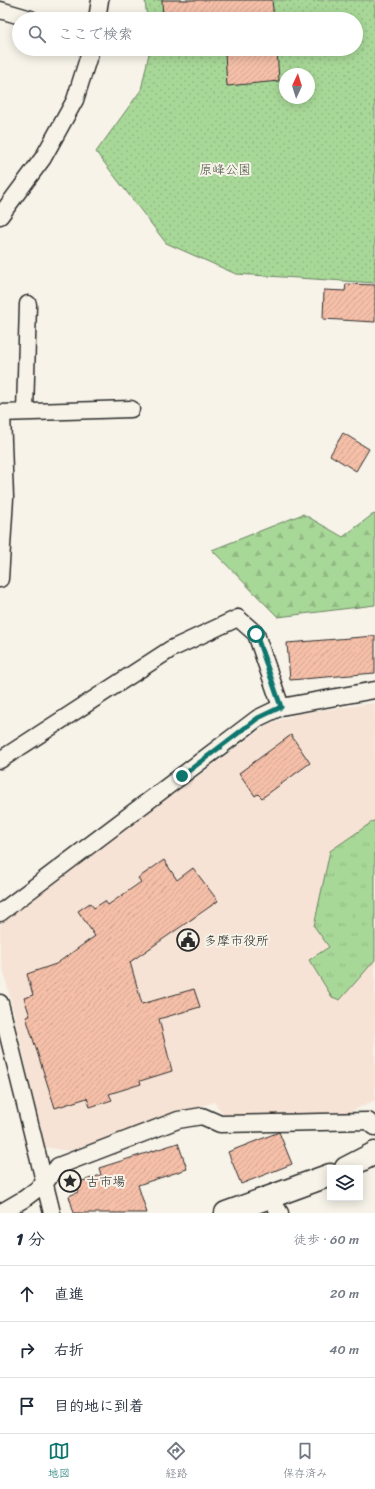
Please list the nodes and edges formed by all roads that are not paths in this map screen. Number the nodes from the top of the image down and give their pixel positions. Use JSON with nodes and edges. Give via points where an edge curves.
{"nodes":[{"id":1,"x":100,"y":0,"type":"edge"},
{"id":2,"x":0,"y":10,"type":"edge"},
{"id":3,"x":98,"y":12,"type":"edge"},
{"id":4,"x":12,"y":13,"type":"edge"},
{"id":5,"x":89,"y":56,"type":"edge"},
{"id":6,"x":0,"y":216,"type":"edge"},
{"id":7,"x":28,"y":304,"type":"dead end"},
{"id":8,"x":131,"y":409,"type":"dead end"},
{"id":9,"x":25,"y":412,"type":"junction"},
{"id":10,"x":1,"y":414,"type":"edge"},
{"id":11,"x":0,"y":579,"type":"edge"},
{"id":12,"x":375,"y":690,"type":"edge"},
{"id":13,"x":281,"y":707,"type":"junction"},
{"id":14,"x":0,"y":760,"type":"edge"},
{"id":15,"x":0,"y":913,"type":"edge"},
{"id":16,"x":0,"y":1003,"type":"edge"},
{"id":17,"x":375,"y":1127,"type":"edge"},
{"id":18,"x":375,"y":1153,"type":"edge"},
{"id":19,"x":352,"y":1165,"type":"edge"},
{"id":20,"x":327,"y":1177,"type":"edge"},
{"id":21,"x":45,"y":1183,"type":"junction"},
{"id":22,"x":275,"y":1205,"type":"edge"},
{"id":23,"x":0,"y":1213,"type":"edge"},
{"id":24,"x":52,"y":1213,"type":"edge"},
{"id":25,"x":226,"y":1213,"type":"edge"}],
"edges":[{"from":1,"to":3,"type":"street"},
{"from":2,"to":4,"type":"street"},
{"from":5,"to":6,"type":"street","via":[[75,100],[43,158]]},
{"from":7,"to":9,"type":"street"},
{"from":8,"to":9,"type":"street"},
{"from":9,"to":10,"type":"street"},
{"from":10,"to":11,"type":"street","via":[[5,498]]},
{"from":12,"to":13,"type":"street"},
{"from":13,"to":14,"type":"street","via":[[256,634],[238,618],[172,649]]},
{"from":13,"to":15,"type":"street","via":[[258,718]]},
{"from":16,"to":21,"type":"street"},
{"from":17,"to":21,"type":"street","via":[[368,1121],[220,1124],[202,1116],[178,1120],[58,1166]]},
{"from":18,"to":19,"type":"main road"},
{"from":20,"to":22,"type":"main road"},
{"from":21,"to":23,"type":"street"},
{"from":21,"to":24,"type":"street"},
{"from":22,"to":25,"type":"main road"}]}
